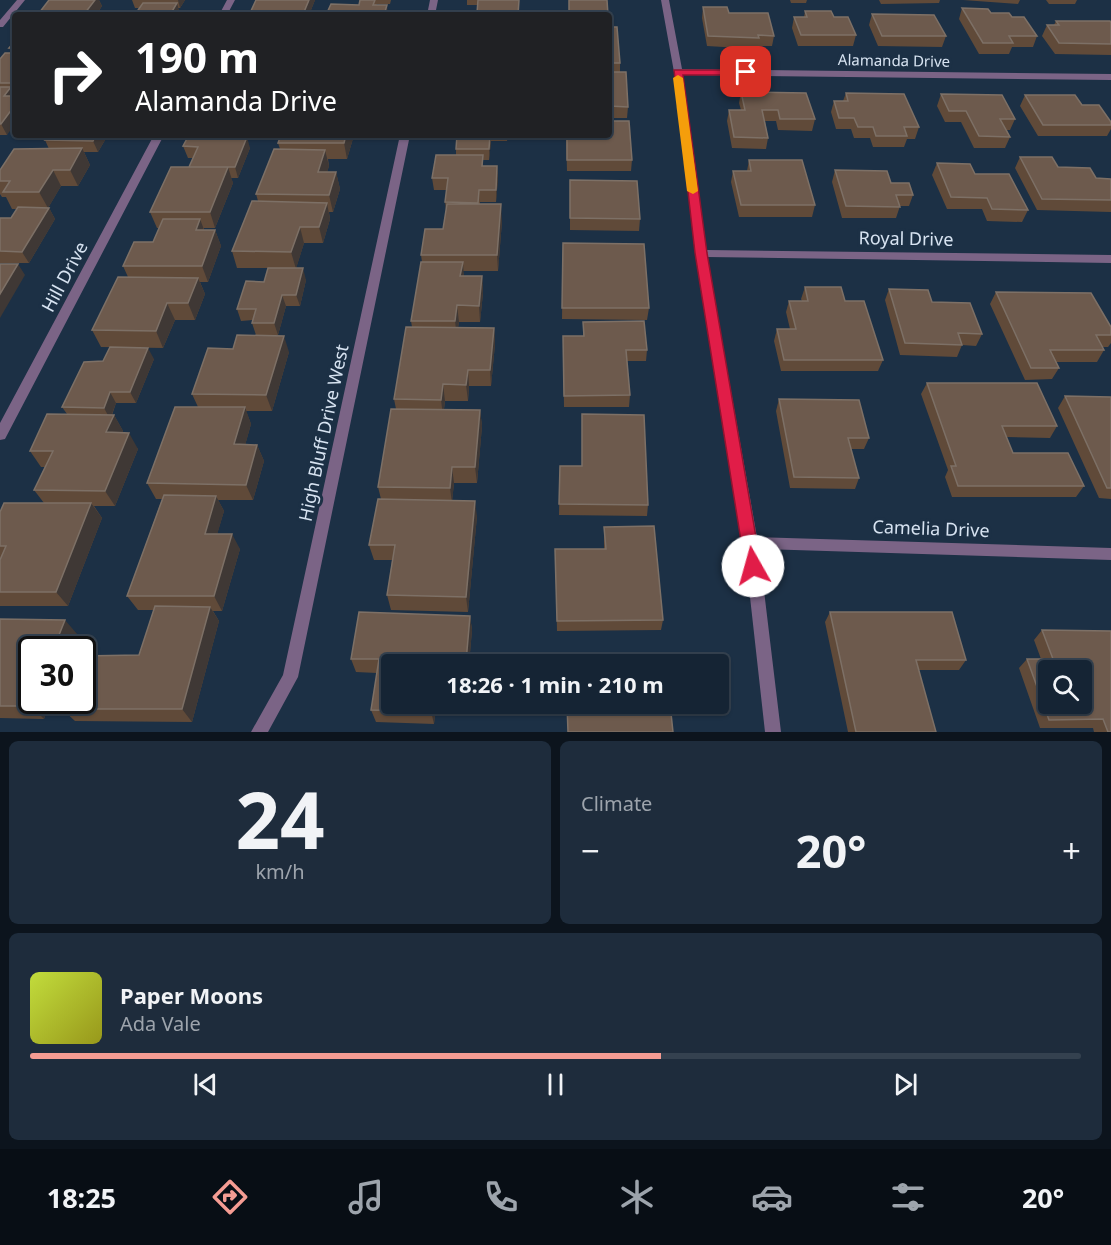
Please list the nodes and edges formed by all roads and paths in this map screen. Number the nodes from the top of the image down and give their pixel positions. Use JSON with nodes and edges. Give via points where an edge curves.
{"nodes":[{"id":1,"x":21,"y":0,"type":"edge"},
{"id":2,"x":665,"y":0,"type":"edge"},
{"id":3,"x":0,"y":25,"type":"edge"},
{"id":4,"x":678,"y":72,"type":"junction"},
{"id":5,"x":1111,"y":77,"type":"edge"},
{"id":6,"x":157,"y":138,"type":"edge"},
{"id":7,"x":404,"y":138,"type":"edge"},
{"id":8,"x":701,"y":253,"type":"junction"},
{"id":9,"x":1111,"y":259,"type":"edge"},
{"id":10,"x":0,"y":435,"type":"edge"},
{"id":11,"x":751,"y":543,"type":"junction"},
{"id":12,"x":1111,"y":554,"type":"edge"},
{"id":13,"x":259,"y":732,"type":"edge"},
{"id":14,"x":773,"y":732,"type":"edge"}],
"edges":[{"from":1,"to":3,"type":"street"},
{"from":2,"to":4,"type":"street"},
{"from":4,"to":5,"type":"street","name":"Alamanda Drive"},
{"from":4,"to":8,"type":"street"},
{"from":6,"to":10,"type":"street","name":"Hill Drive"},
{"from":7,"to":13,"type":"street","name":"High Bluff Drive West","via":[[290,676]]},
{"from":8,"to":9,"type":"street","name":"Royal Drive"},
{"from":8,"to":11,"type":"street"},
{"from":11,"to":12,"type":"street","name":"Camelia Drive"},
{"from":11,"to":14,"type":"street"}]}
